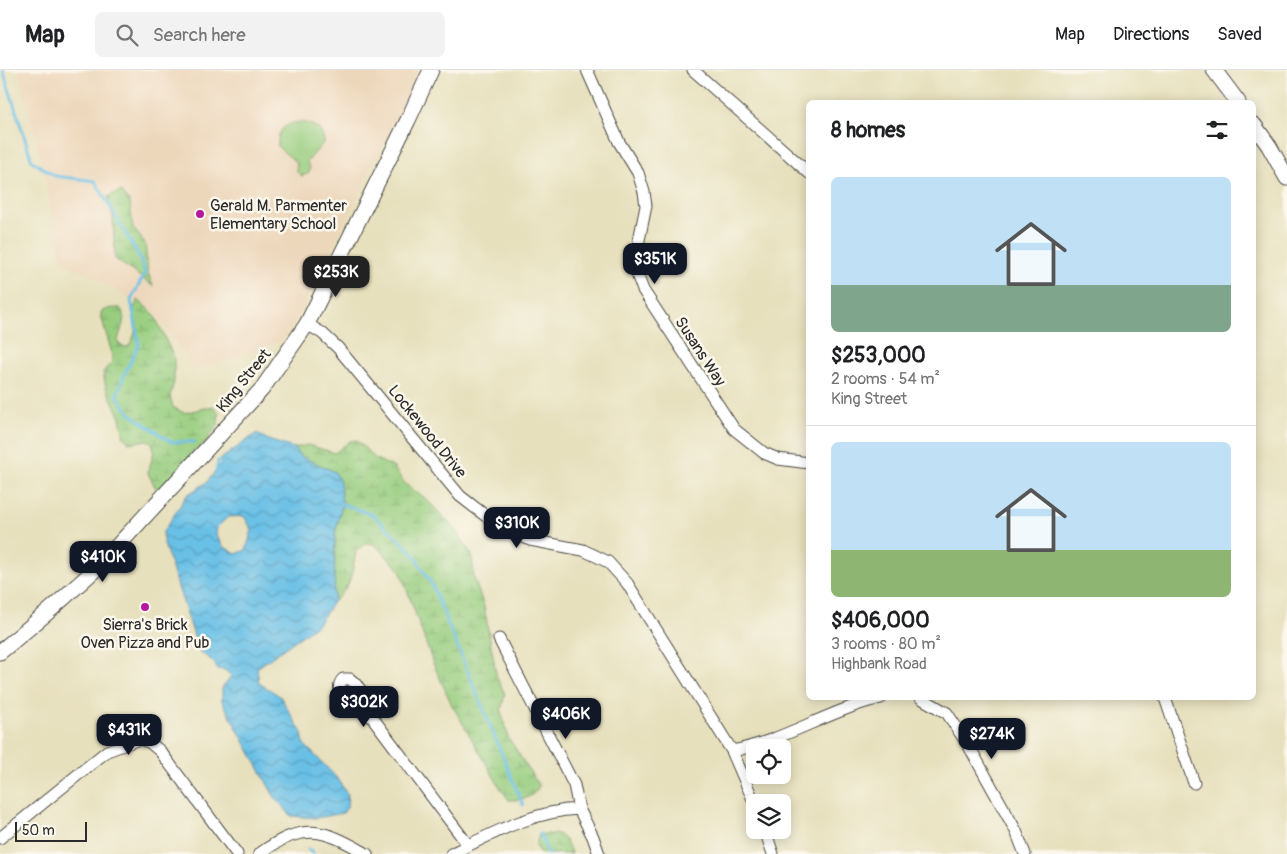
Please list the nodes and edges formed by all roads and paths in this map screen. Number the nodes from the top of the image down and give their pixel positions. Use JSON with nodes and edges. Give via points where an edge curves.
{"nodes":[{"id":1,"x":431,"y":70,"type":"edge"},
{"id":2,"x":587,"y":70,"type":"edge"},
{"id":3,"x":693,"y":70,"type":"edge"},
{"id":4,"x":1216,"y":70,"type":"edge"},
{"id":5,"x":1237,"y":100,"type":"edge"},
{"id":6,"x":1256,"y":128,"type":"edge"},
{"id":7,"x":806,"y":170,"type":"edge"},
{"id":8,"x":1287,"y":178,"type":"edge"},
{"id":9,"x":307,"y":324,"type":"junction"},
{"id":10,"x":806,"y":462,"type":"edge"},
{"id":11,"x":499,"y":639,"type":"dead end"},
{"id":12,"x":0,"y":652,"type":"edge"},
{"id":13,"x":872,"y":700,"type":"edge"},
{"id":14,"x":924,"y":700,"type":"edge"},
{"id":15,"x":1166,"y":700,"type":"edge"},
{"id":16,"x":372,"y":717,"type":"dead end"},
{"id":17,"x":732,"y":751,"type":"junction"},
{"id":18,"x":1194,"y":783,"type":"dead end"},
{"id":19,"x":751,"y":794,"type":"edge"},
{"id":20,"x":579,"y":809,"type":"junction"},
{"id":21,"x":0,"y":838,"type":"edge"},
{"id":22,"x":768,"y":839,"type":"edge"},
{"id":23,"x":468,"y":845,"type":"junction"},
{"id":24,"x":237,"y":854,"type":"edge"},
{"id":25,"x":259,"y":854,"type":"edge"},
{"id":26,"x":367,"y":854,"type":"edge"},
{"id":27,"x":450,"y":854,"type":"edge"},
{"id":28,"x":599,"y":854,"type":"edge"},
{"id":29,"x":773,"y":854,"type":"edge"},
{"id":30,"x":1025,"y":854,"type":"edge"}],
"edges":[{"from":1,"to":9,"type":"main road","name":"King Street"},
{"from":2,"to":10,"type":"street","name":"Susans Way","via":[[619,142],[638,173],[644,192],[646,206],[637,266],[643,290],[734,429],[764,453],[778,459]]},
{"from":3,"to":7,"type":"street"},
{"from":4,"to":5,"type":"main road"},
{"from":6,"to":8,"type":"main road"},
{"from":9,"to":12,"type":"main road","name":"King Street","via":[[262,389],[99,566]]},
{"from":9,"to":17,"type":"street","name":"Lockewood Drive","via":[[338,348],[460,496],[500,527],[530,540],[583,550],[608,562],[627,583]]},
{"from":11,"to":20,"type":"street","via":[[570,777]]},
{"from":13,"to":17,"type":"street","via":[[753,747]]},
{"from":14,"to":30,"type":"street","via":[[947,714],[965,741],[1016,831]]},
{"from":15,"to":18,"type":"street"},
{"from":16,"to":23,"type":"street"},
{"from":17,"to":19,"type":"street","name":"Lockewood Drive"},
{"from":20,"to":23,"type":"street","via":[[538,815]]},
{"from":20,"to":28,"type":"street"},
{"from":21,"to":24,"type":"street","via":[[98,758],[139,739],[160,751]]},
{"from":22,"to":29,"type":"street"},
{"from":23,"to":27,"type":"street"},
{"from":25,"to":26,"type":"street","via":[[284,839],[314,832],[336,837]]}]}
